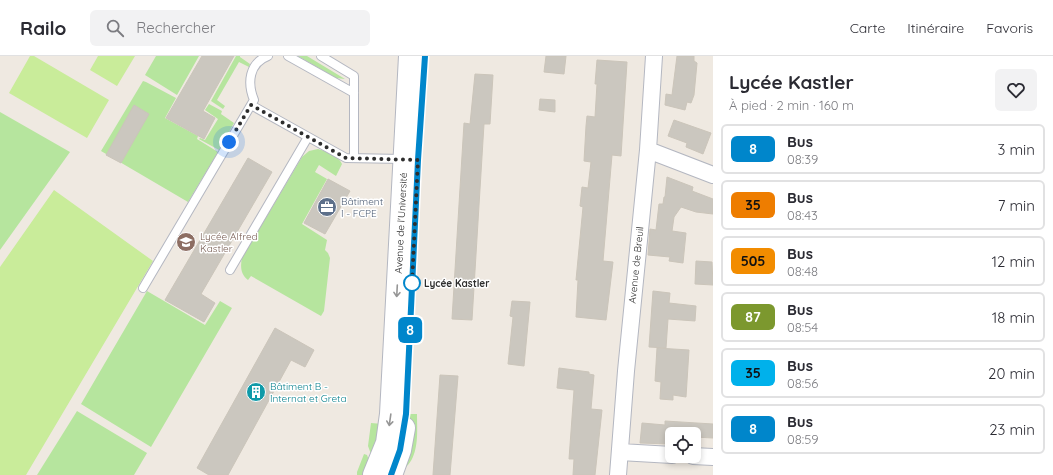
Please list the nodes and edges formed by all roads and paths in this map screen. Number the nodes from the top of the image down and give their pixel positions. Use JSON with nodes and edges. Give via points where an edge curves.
{"nodes":[{"id":1,"x":288,"y":56,"type":"edge"},
{"id":2,"x":321,"y":56,"type":"edge"},
{"id":3,"x":410,"y":56,"type":"edge"},
{"id":4,"x":424,"y":56,"type":"edge"},
{"id":5,"x":654,"y":56,"type":"edge"},
{"id":6,"x":265,"y":57,"type":"edge"},
{"id":7,"x":354,"y":93,"type":"junction"},
{"id":8,"x":251,"y":105,"type":"junction"},
{"id":9,"x":308,"y":137,"type":"junction"},
{"id":10,"x":648,"y":150,"type":"junction"},
{"id":11,"x":354,"y":158,"type":"junction"},
{"id":12,"x":411,"y":160,"type":"junction"},
{"id":13,"x":713,"y":175,"type":"edge"},
{"id":14,"x":230,"y":270,"type":"dead end"},
{"id":15,"x":143,"y":288,"type":"dead end"},
{"id":16,"x":620,"y":452,"type":"junction"},
{"id":17,"x":665,"y":455,"type":"edge"},
{"id":18,"x":701,"y":456,"type":"edge"},
{"id":19,"x":713,"y":457,"type":"edge"},
{"id":20,"x":374,"y":475,"type":"edge"},
{"id":21,"x":391,"y":475,"type":"edge"},
{"id":22,"x":618,"y":475,"type":"edge"}],
"edges":[{"from":1,"to":7,"type":"lane"},
{"from":2,"to":7,"type":"lane","via":[[354,76]]},
{"from":3,"to":12,"type":"street","name":"Avenue de l'Université"},
{"from":4,"to":12,"type":"street","name":"Avenue de l'Université"},
{"from":5,"to":10,"type":"street","name":"Avenue de Breuil"},
{"from":6,"to":8,"type":"lane","via":[[256,64],[251,73],[250,83],[254,100]]},
{"from":7,"to":11,"type":"lane"},
{"from":8,"to":9,"type":"lane"},
{"from":8,"to":15,"type":"lane"},
{"from":9,"to":11,"type":"lane","via":[[346,158]]},
{"from":9,"to":14,"type":"lane"},
{"from":10,"to":13,"type":"street"},
{"from":10,"to":16,"type":"street","name":"Avenue de Breuil"},
{"from":11,"to":12,"type":"lane"},
{"from":12,"to":20,"type":"street","name":"Avenue de l'Université","one_way":true,"via":[[391,414],[387,443]]},
{"from":12,"to":21,"type":"street","name":"Avenue de l'Université","via":[[406,414],[400,450]]},
{"from":16,"to":17,"type":"street"},
{"from":16,"to":22,"type":"street","name":"Avenue de Breuil"},
{"from":18,"to":19,"type":"street"}]}
